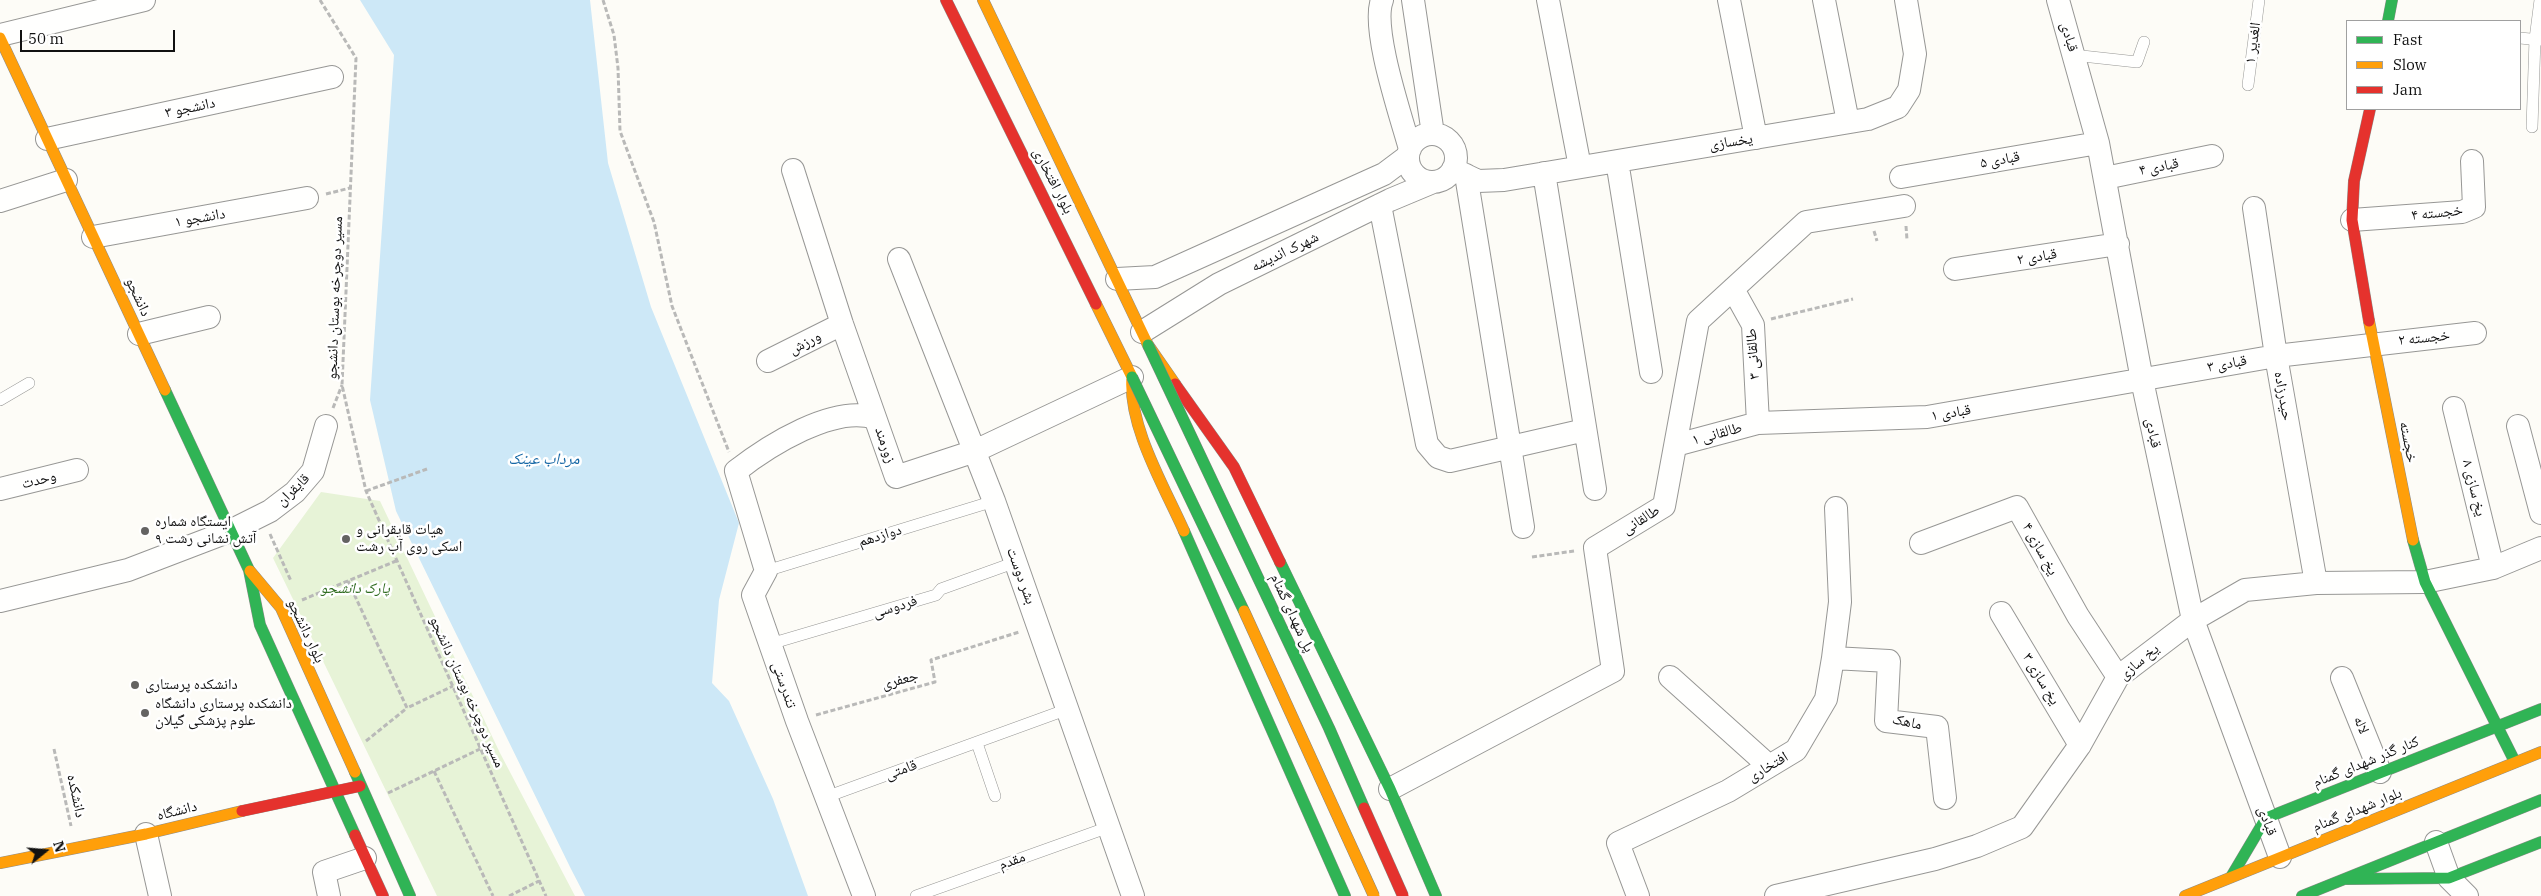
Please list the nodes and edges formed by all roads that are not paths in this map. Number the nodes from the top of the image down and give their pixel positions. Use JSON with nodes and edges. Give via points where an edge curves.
{"nodes":[{"id":1,"x":144,"y":0,"type":"edge"},
{"id":2,"x":946,"y":0,"type":"edge"},
{"id":3,"x":983,"y":0,"type":"edge"},
{"id":4,"x":1382,"y":0,"type":"edge"},
{"id":5,"x":1413,"y":0,"type":"edge"},
{"id":6,"x":1548,"y":0,"type":"edge"},
{"id":7,"x":1729,"y":0,"type":"edge"},
{"id":8,"x":1824,"y":0,"type":"edge"},
{"id":9,"x":1906,"y":0,"type":"edge"},
{"id":10,"x":2058,"y":0,"type":"edge"},
{"id":11,"x":2259,"y":0,"type":"edge"},
{"id":12,"x":2392,"y":0,"type":"edge"},
{"id":13,"x":2540,"y":0,"type":"edge"},
{"id":14,"x":2388,"y":20,"type":"edge"},
{"id":15,"x":0,"y":36,"type":"edge"},
{"id":16,"x":2521,"y":38,"type":"edge"},
{"id":17,"x":2538,"y":40,"type":"edge"},
{"id":18,"x":2144,"y":42,"type":"dead end"},
{"id":19,"x":2073,"y":55,"type":"junction"},
{"id":20,"x":332,"y":77,"type":"dead end"},
{"id":21,"x":2248,"y":85,"type":"dead end"},
{"id":22,"x":2370,"y":110,"type":"edge"},
{"id":23,"x":1848,"y":122,"type":"junction"},
{"id":24,"x":2532,"y":126,"type":"dead end"},
{"id":25,"x":1433,"y":134,"type":"junction"},
{"id":26,"x":1756,"y":138,"type":"junction"},
{"id":27,"x":47,"y":139,"type":"junction"},
{"id":28,"x":2098,"y":143,"type":"junction"},
{"id":29,"x":1409,"y":152,"type":"junction"},
{"id":30,"x":2212,"y":156,"type":"dead end"},
{"id":31,"x":1617,"y":161,"type":"junction"},
{"id":32,"x":2472,"y":161,"type":"dead end"},
{"id":33,"x":1580,"y":167,"type":"junction"},
{"id":34,"x":793,"y":170,"type":"dead end"},
{"id":35,"x":1460,"y":172,"type":"junction"},
{"id":36,"x":1544,"y":173,"type":"junction"},
{"id":37,"x":1901,"y":177,"type":"dead end"},
{"id":38,"x":2105,"y":178,"type":"junction"},
{"id":39,"x":66,"y":180,"type":"junction"},
{"id":40,"x":1433,"y":182,"type":"junction"},
{"id":41,"x":307,"y":198,"type":"dead end"},
{"id":42,"x":0,"y":201,"type":"edge"},
{"id":43,"x":1380,"y":205,"type":"junction"},
{"id":44,"x":1904,"y":206,"type":"dead end"},
{"id":45,"x":2254,"y":208,"type":"dead end"},
{"id":46,"x":1296,"y":213,"type":"junction"},
{"id":47,"x":2352,"y":220,"type":"junction"},
{"id":48,"x":93,"y":237,"type":"junction"},
{"id":49,"x":1308,"y":240,"type":"junction"},
{"id":50,"x":2118,"y":244,"type":"junction"},
{"id":51,"x":900,"y":259,"type":"dead end"},
{"id":52,"x":1955,"y":269,"type":"dead end"},
{"id":53,"x":1116,"y":279,"type":"junction"},
{"id":54,"x":1734,"y":289,"type":"junction"},
{"id":55,"x":209,"y":317,"type":"dead end"},
{"id":56,"x":842,"y":324,"type":"junction"},
{"id":57,"x":2475,"y":333,"type":"dead end"},
{"id":58,"x":139,"y":334,"type":"junction"},
{"id":59,"x":1145,"y":338,"type":"junction"},
{"id":60,"x":2373,"y":343,"type":"junction"},
{"id":61,"x":2276,"y":356,"type":"junction"},
{"id":62,"x":768,"y":361,"type":"dead end"},
{"id":63,"x":1652,"y":372,"type":"dead end"},
{"id":64,"x":1132,"y":376,"type":"junction"},
{"id":65,"x":2142,"y":380,"type":"junction"},
{"id":66,"x":29,"y":383,"type":"dead end"},
{"id":67,"x":0,"y":400,"type":"edge"},
{"id":68,"x":2454,"y":408,"type":"dead end"},
{"id":69,"x":875,"y":418,"type":"junction"},
{"id":70,"x":1758,"y":423,"type":"junction"},
{"id":71,"x":326,"y":426,"type":"dead end"},
{"id":72,"x":2518,"y":426,"type":"dead end"},
{"id":73,"x":1585,"y":430,"type":"junction"},
{"id":74,"x":1676,"y":444,"type":"junction"},
{"id":75,"x":1510,"y":448,"type":"junction"},
{"id":76,"x":975,"y":450,"type":"junction"},
{"id":77,"x":77,"y":470,"type":"dead end"},
{"id":78,"x":0,"y":489,"type":"edge"},
{"id":79,"x":1595,"y":489,"type":"dead end"},
{"id":80,"x":994,"y":501,"type":"junction"},
{"id":81,"x":1836,"y":508,"type":"dead end"},
{"id":82,"x":2541,"y":513,"type":"edge"},
{"id":83,"x":1522,"y":526,"type":"dead end"},
{"id":84,"x":230,"y":530,"type":"junction"},
{"id":85,"x":1921,"y":543,"type":"dead end"},
{"id":86,"x":2541,"y":548,"type":"edge"},
{"id":87,"x":1016,"y":562,"type":"junction"},
{"id":88,"x":2493,"y":568,"type":"junction"},
{"id":89,"x":249,"y":570,"type":"junction"},
{"id":90,"x":766,"y":571,"type":"junction"},
{"id":91,"x":2425,"y":582,"type":"junction"},
{"id":92,"x":2316,"y":583,"type":"junction"},
{"id":93,"x":0,"y":601,"type":"edge"},
{"id":94,"x":2001,"y":613,"type":"dead end"},
{"id":95,"x":2193,"y":620,"type":"junction"},
{"id":96,"x":770,"y":644,"type":"junction"},
{"id":97,"x":1833,"y":658,"type":"junction"},
{"id":98,"x":1670,"y":677,"type":"dead end"},
{"id":99,"x":2118,"y":677,"type":"junction"},
{"id":100,"x":2342,"y":678,"type":"dead end"},
{"id":101,"x":1068,"y":709,"type":"junction"},
{"id":102,"x":2541,"y":709,"type":"edge"},
{"id":103,"x":2497,"y":726,"type":"junction"},
{"id":104,"x":977,"y":743,"type":"junction"},
{"id":105,"x":2080,"y":745,"type":"junction"},
{"id":106,"x":2541,"y":752,"type":"edge"},
{"id":107,"x":2515,"y":762,"type":"junction"},
{"id":108,"x":1769,"y":766,"type":"junction"},
{"id":109,"x":2380,"y":772,"type":"junction"},
{"id":110,"x":360,"y":786,"type":"junction"},
{"id":111,"x":1390,"y":789,"type":"junction"},
{"id":112,"x":335,"y":791,"type":"junction"},
{"id":113,"x":995,"y":796,"type":"dead end"},
{"id":114,"x":826,"y":797,"type":"junction"},
{"id":115,"x":1945,"y":798,"type":"dead end"},
{"id":116,"x":2541,"y":800,"type":"edge"},
{"id":117,"x":2266,"y":818,"type":"junction"},
{"id":118,"x":1406,"y":825,"type":"junction"},
{"id":119,"x":1109,"y":827,"type":"junction"},
{"id":120,"x":146,"y":834,"type":"junction"},
{"id":121,"x":2436,"y":842,"type":"junction"},
{"id":122,"x":2541,"y":842,"type":"edge"},
{"id":123,"x":1323,"y":847,"type":"junction"},
{"id":124,"x":2280,"y":857,"type":"junction"},
{"id":125,"x":365,"y":858,"type":"junction"},
{"id":126,"x":0,"y":863,"type":"edge"},
{"id":127,"x":2231,"y":877,"type":"junction"},
{"id":128,"x":2449,"y":878,"type":"junction"},
{"id":129,"x":2345,"y":879,"type":"junction"},
{"id":130,"x":160,"y":896,"type":"edge"},
{"id":131,"x":329,"y":896,"type":"edge"},
{"id":132,"x":383,"y":896,"type":"edge"},
{"id":133,"x":410,"y":896,"type":"edge"},
{"id":134,"x":864,"y":896,"type":"edge"},
{"id":135,"x":916,"y":896,"type":"edge"},
{"id":136,"x":1133,"y":896,"type":"edge"},
{"id":137,"x":1345,"y":896,"type":"edge"},
{"id":138,"x":1374,"y":896,"type":"edge"},
{"id":139,"x":1403,"y":896,"type":"edge"},
{"id":140,"x":1436,"y":896,"type":"edge"},
{"id":141,"x":1638,"y":896,"type":"edge"},
{"id":142,"x":1776,"y":896,"type":"edge"},
{"id":143,"x":2185,"y":896,"type":"edge"},
{"id":144,"x":2302,"y":896,"type":"edge"},
{"id":145,"x":2467,"y":896,"type":"edge"}],
"edges":[{"from":1,"to":15,"type":"street"},
{"from":2,"to":64,"type":"main road","name":"بلوار افتخاری"},
{"from":3,"to":53,"type":"main road","name":"بلوار افتخاری"},
{"from":4,"to":29,"type":"street","via":[[1381,39]]},
{"from":5,"to":25,"type":"street"},
{"from":6,"to":33,"type":"street"},
{"from":7,"to":26,"type":"street"},
{"from":8,"to":23,"type":"street"},
{"from":9,"to":23,"type":"street","name":"یخسازی","via":[[1915,54],[1909,90],[1898,107],[1868,119]]},
{"from":10,"to":19,"type":"street","name":"قبادی"},
{"from":11,"to":21,"type":"lane","name":"الغدیر ۱"},
{"from":12,"to":14,"type":"main road"},
{"from":13,"to":17,"type":"lane"},
{"from":15,"to":27,"type":"main road","name":"دانشجو"},
{"from":16,"to":17,"type":"lane"},
{"from":17,"to":24,"type":"lane"},
{"from":18,"to":19,"type":"lane","via":[[2137,62]]},
{"from":19,"to":28,"type":"street","name":"قبادی"},
{"from":20,"to":27,"type":"street","name":"دانشجو ۳"},
{"from":22,"to":47,"type":"main road","name":"خجسته","via":[[2354,181]]},
{"from":23,"to":26,"type":"street","name":"یخسازی"},
{"from":25,"to":29,"type":"street","via":[[1419,137]]},
{"from":25,"to":35,"type":"street","via":[[1441,135],[1452,145]]},
{"from":26,"to":31,"type":"street","name":"یخسازی"},
{"from":27,"to":39,"type":"main road","name":"دانشجو"},
{"from":28,"to":37,"type":"street","name":"قبادی ۵"},
{"from":28,"to":38,"type":"street","name":"قبادی"},
{"from":29,"to":40,"type":"street","via":[[1412,171],[1418,177]]},
{"from":29,"to":46,"type":"street","name":"شهرک اندیشه","via":[[1384,174]]},
{"from":30,"to":38,"type":"street","name":"قبادی ۴"},
{"from":31,"to":33,"type":"street","name":"یخسازی"},
{"from":31,"to":63,"type":"street"},
{"from":32,"to":47,"type":"street","name":"خجسته ۴","via":[[2474,207],[2462,212]]},
{"from":33,"to":36,"type":"street","name":"یخسازی"},
{"from":34,"to":56,"type":"street","name":"زورمند"},
{"from":35,"to":36,"type":"street","name":"یخسازی","via":[[1478,181]]},
{"from":35,"to":40,"type":"street"},
{"from":35,"to":75,"type":"street"},
{"from":36,"to":73,"type":"street"},
{"from":38,"to":50,"type":"street","name":"قبادی"},
{"from":39,"to":42,"type":"street"},
{"from":39,"to":48,"type":"main road","name":"دانشجو"},
{"from":40,"to":43,"type":"street","name":"شهرک اندیشه"},
{"from":41,"to":48,"type":"street","name":"دانشجو ۱"},
{"from":43,"to":49,"type":"street","name":"شهرک اندیشه"},
{"from":43,"to":75,"type":"street","via":[[1427,444],[1438,457],[1450,461]]},
{"from":44,"to":54,"type":"street","name":"طالقانی","via":[[1806,222]]},
{"from":45,"to":61,"type":"street","name":"حیدرزاده"},
{"from":46,"to":49,"type":"street"},
{"from":46,"to":53,"type":"street","name":"شهرک اندیشه","via":[[1155,277]]},
{"from":47,"to":60,"type":"main road","name":"خجسته"},
{"from":48,"to":58,"type":"main road","name":"دانشجو"},
{"from":49,"to":59,"type":"street","name":"شهرک اندیشه","via":[[1219,284]]},
{"from":50,"to":52,"type":"street","name":"قبادی ۲"},
{"from":50,"to":65,"type":"street","name":"قبادی"},
{"from":51,"to":76,"type":"street","name":"بشر دوست"},
{"from":53,"to":59,"type":"main road","name":"بلوار افتخاری"},
{"from":54,"to":70,"type":"street","name":"طالقانی ۳","via":[[1753,325]]},
{"from":54,"to":74,"type":"street","name":"طالقانی","via":[[1698,321]]},
{"from":55,"to":58,"type":"street"},
{"from":56,"to":62,"type":"street","name":"ورزش"},
{"from":56,"to":69,"type":"street","name":"زورمند"},
{"from":57,"to":60,"type":"street","name":"خجسته ۲"},
{"from":58,"to":84,"type":"main road","name":"دانشجو"},
{"from":59,"to":111,"type":"main road","via":[[1234,467]]},
{"from":59,"to":139,"type":"main road","name":"پل شهدای گمنام","bridge":true,"via":[[1329,728]]},
{"from":60,"to":61,"type":"street","name":"قبادی ۳"},
{"from":60,"to":91,"type":"main road","name":"خجسته","via":[[2414,544]]},
{"from":61,"to":65,"type":"street","name":"قبادی ۳"},
{"from":61,"to":92,"type":"street","name":"حیدرزاده"},
{"from":64,"to":76,"type":"street","name":"زورمند"},
{"from":64,"to":123,"type":"main road","via":[[1131,389],[1140,432]]},
{"from":64,"to":138,"type":"main road","bridge":true,"via":[[1292,711]]},
{"from":65,"to":70,"type":"street","name":"قبادی ۱","via":[[1928,417]]},
{"from":65,"to":95,"type":"street","name":"قبادی"},
{"from":66,"to":67,"type":"lane"},
{"from":68,"to":88,"type":"street","name":"یخ سازی ۸"},
{"from":69,"to":76,"type":"street","name":"زورمند","via":[[896,477]]},
{"from":69,"to":90,"type":"street","via":[[852,414],[796,431],[764,449],[736,471]]},
{"from":70,"to":74,"type":"street","name":"طالقانی ۱"},
{"from":71,"to":84,"type":"street","name":"قایقران","via":[[313,471],[296,492],[270,511]]},
{"from":72,"to":82,"type":"street"},
{"from":73,"to":75,"type":"street"},
{"from":73,"to":79,"type":"street"},
{"from":74,"to":111,"type":"street","name":"طالقانی","via":[[1664,506],[1594,548],[1612,671]]},
{"from":75,"to":83,"type":"street"},
{"from":76,"to":80,"type":"street","name":"بشر دوست"},
{"from":77,"to":78,"type":"street","name":"وحدت"},
{"from":80,"to":87,"type":"street","name":"بشر دوست"},
{"from":80,"to":90,"type":"lane","name":"دوازدهم"},
{"from":81,"to":97,"type":"street","name":"افتخاری","via":[[1840,602]]},
{"from":84,"to":89,"type":"main road","name":"دانشجو"},
{"from":84,"to":93,"type":"street","via":[[128,570]]},
{"from":85,"to":99,"type":"street","name":"یخ سازی ۴","via":[[2017,508],[2078,616]]},
{"from":86,"to":88,"type":"street","name":"یخ سازی"},
{"from":87,"to":96,"type":"lane","name":"فردوسی","via":[[941,589],[936,595]]},
{"from":87,"to":101,"type":"street","name":"بشر دوست"},
{"from":88,"to":91,"type":"street","name":"یخ سازی"},
{"from":89,"to":110,"type":"main road","name":"بلوار دانشجو","via":[[281,608]]},
{"from":89,"to":112,"type":"main road","via":[[260,625]]},
{"from":90,"to":96,"type":"street","name":"تندرستی","via":[[753,595]]},
{"from":91,"to":92,"type":"street","name":"یخ سازی"},
{"from":91,"to":103,"type":"main road","name":"خجسته"},
{"from":92,"to":95,"type":"street","name":"یخ سازی","via":[[2245,590]]},
{"from":94,"to":105,"type":"street","name":"یخ سازی ۳"},
{"from":95,"to":99,"type":"street","name":"یخ سازی"},
{"from":95,"to":117,"type":"street","name":"قبادی"},
{"from":96,"to":114,"type":"street","name":"تندرستی"},
{"from":97,"to":108,"type":"street","name":"افتخاری","via":[[1826,699],[1796,750]]},
{"from":97,"to":115,"type":"street","name":"ماهک","via":[[1889,661],[1886,720],[1937,727]]},
{"from":98,"to":108,"type":"street"},
{"from":99,"to":105,"type":"street","name":"یخ سازی"},
{"from":100,"to":109,"type":"street","name":"لاله"},
{"from":101,"to":104,"type":"lane","name":"قامتی"},
{"from":101,"to":119,"type":"street","name":"بشر دوست"},
{"from":102,"to":103,"type":"main road","name":"کنار گذر شهدای گمنام"},
{"from":103,"to":107,"type":"main road","name":"خجسته"},
{"from":103,"to":109,"type":"main road","name":"کنار گذر شهدای گمنام"},
{"from":104,"to":113,"type":"lane"},
{"from":104,"to":114,"type":"lane","name":"قامتی"},
{"from":105,"to":142,"type":"street","name":"یخ سازی","via":[[2022,827],[1935,859]]},
{"from":106,"to":107,"type":"main road","name":"بلوار شهدای گمنام"},
{"from":107,"to":124,"type":"main road","name":"بلوار شهدای گمنام"},
{"from":108,"to":141,"type":"street","name":"افتخاری","via":[[1728,791],[1618,843]]},
{"from":109,"to":117,"type":"main road","name":"کنار گذر شهدای گمنام"},
{"from":110,"to":112,"type":"main road","name":"دانشگاه"},
{"from":110,"to":133,"type":"main road","name":"بلوار دانشجو"},
{"from":111,"to":118,"type":"main road"},
{"from":112,"to":120,"type":"main road","name":"دانشگاه"},
{"from":112,"to":125,"type":"main road"},
{"from":114,"to":134,"type":"street","name":"تندرستی"},
{"from":116,"to":121,"type":"main road"},
{"from":117,"to":124,"type":"street","name":"قبادی"},
{"from":117,"to":127,"type":"main road"},
{"from":118,"to":123,"type":"main road","via":[[1396,847],[1373,862],[1345,862]]},
{"from":118,"to":140,"type":"main road"},
{"from":119,"to":135,"type":"lane","name":"مقدم"},
{"from":119,"to":136,"type":"street","name":"بشر دوست"},
{"from":120,"to":126,"type":"main road","name":"دانشگاه"},
{"from":120,"to":130,"type":"street"},
{"from":121,"to":128,"type":"street"},
{"from":121,"to":129,"type":"main road"},
{"from":122,"to":128,"type":"main road"},
{"from":123,"to":137,"type":"main road"},
{"from":124,"to":127,"type":"main road","name":"بلوار شهدای گمنام"},
{"from":125,"to":131,"type":"street","via":[[324,872]]},
{"from":125,"to":132,"type":"main road"},
{"from":127,"to":143,"type":"main road","name":"بلوار شهدای گمنام"},
{"from":128,"to":129,"type":"main road"},
{"from":128,"to":145,"type":"street"},
{"from":129,"to":144,"type":"main road"}]}
